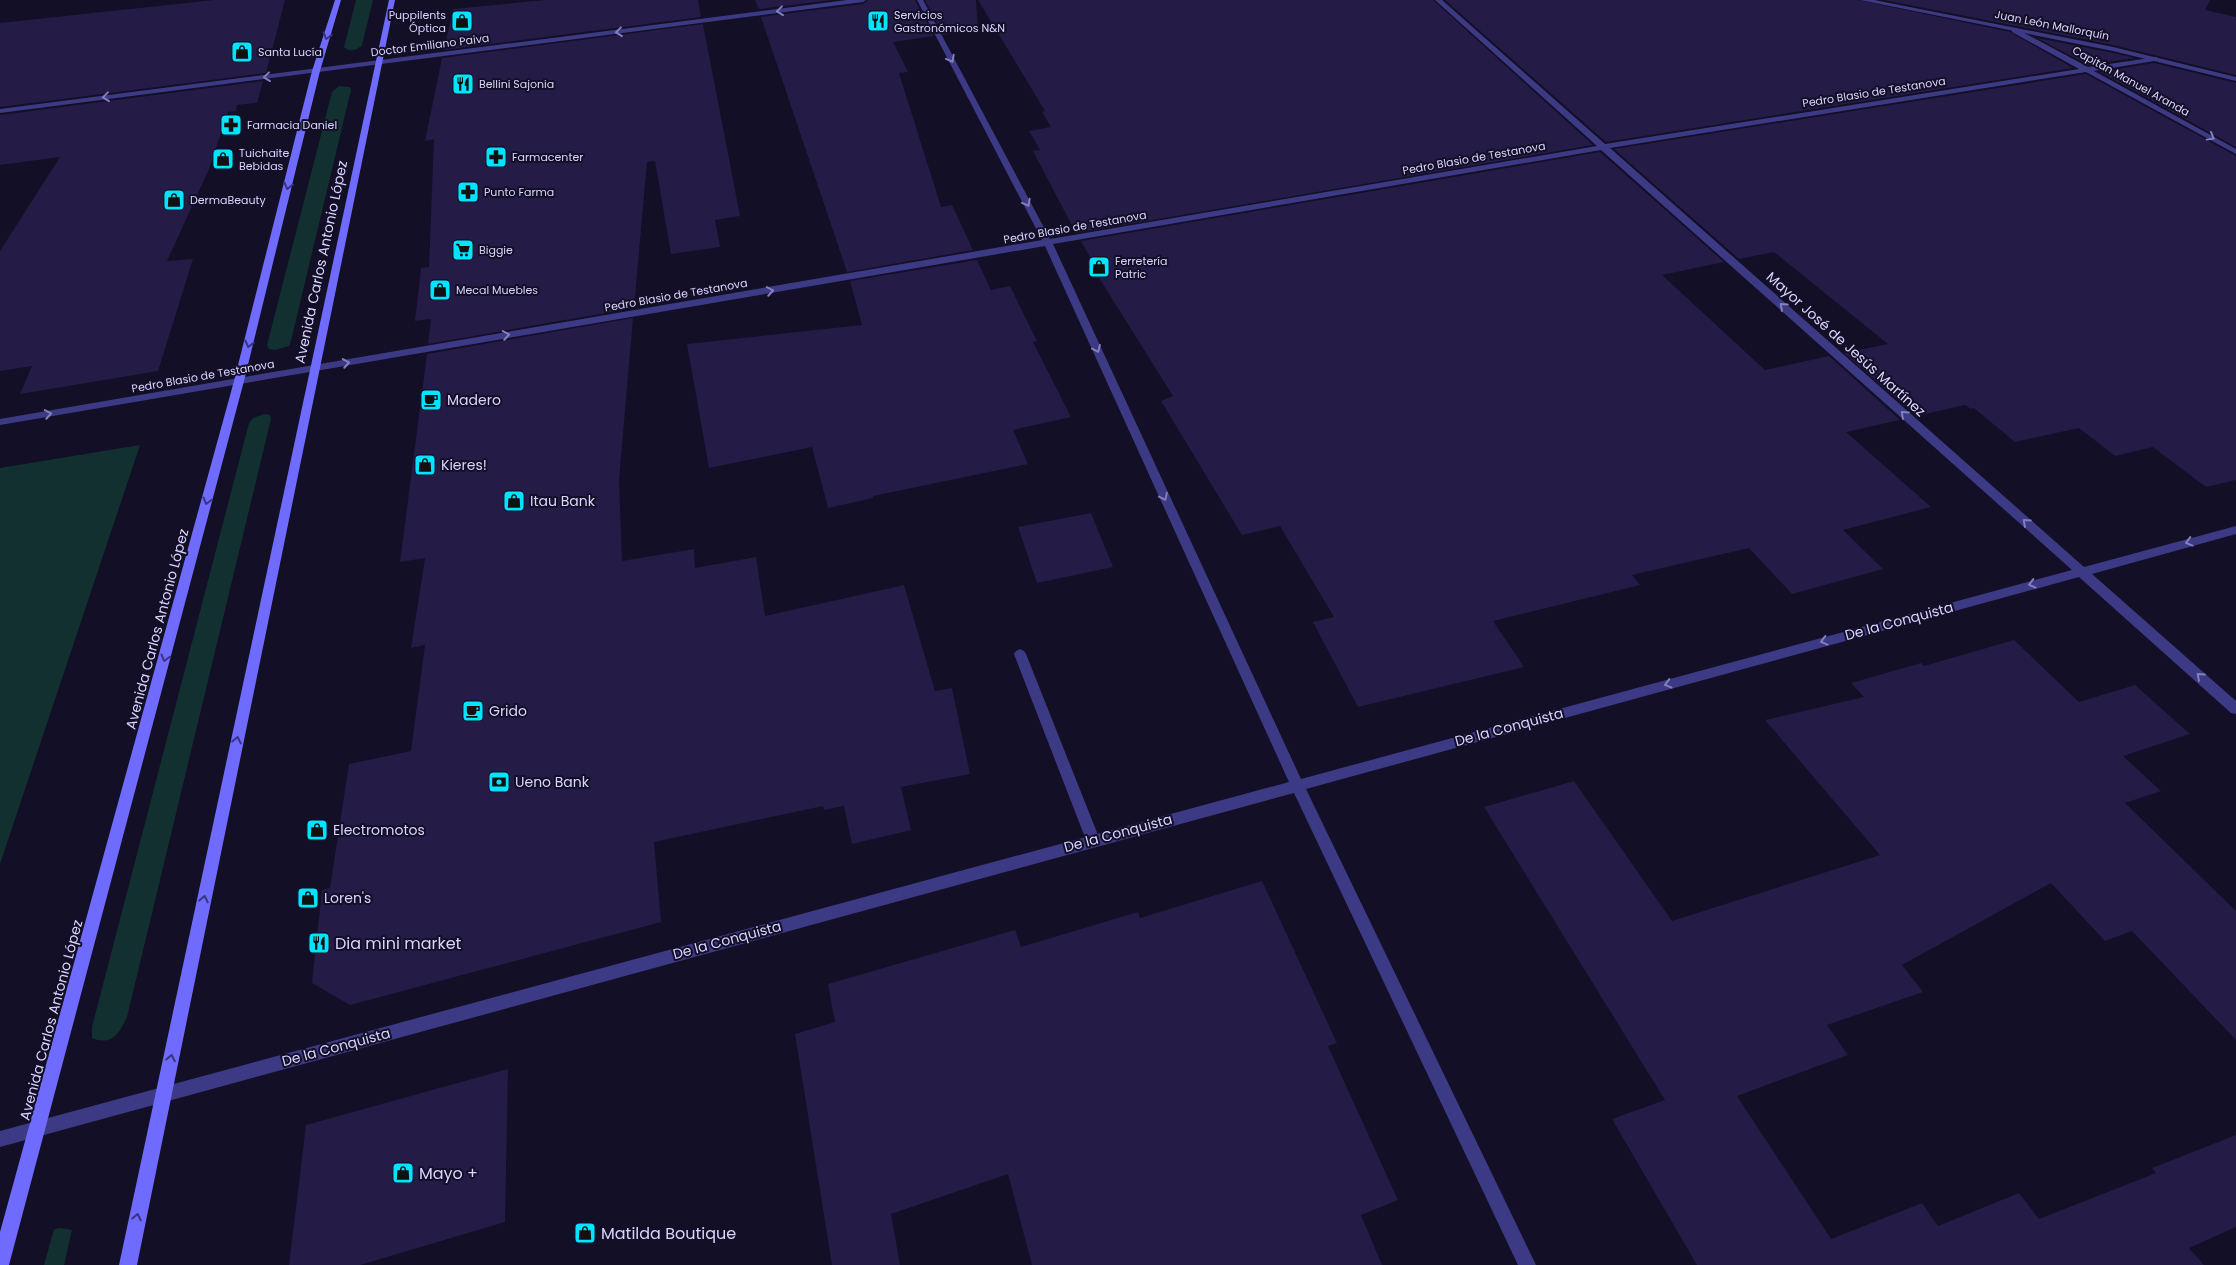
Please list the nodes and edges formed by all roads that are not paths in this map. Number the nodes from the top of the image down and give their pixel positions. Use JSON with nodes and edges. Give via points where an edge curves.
{"nodes":[{"id":1,"x":338,"y":0,"type":"edge"},
{"id":2,"x":392,"y":0,"type":"edge"},
{"id":3,"x":863,"y":0,"type":"edge"},
{"id":4,"x":920,"y":0,"type":"edge"},
{"id":5,"x":1438,"y":0,"type":"edge"},
{"id":6,"x":1863,"y":0,"type":"edge"},
{"id":7,"x":2014,"y":30,"type":"junction"},
{"id":8,"x":2154,"y":59,"type":"junction"},
{"id":9,"x":377,"y":63,"type":"junction"},
{"id":10,"x":2088,"y":69,"type":"junction"},
{"id":11,"x":316,"y":71,"type":"junction"},
{"id":12,"x":2236,"y":79,"type":"edge"},
{"id":13,"x":0,"y":111,"type":"edge"},
{"id":14,"x":1603,"y":147,"type":"junction"},
{"id":15,"x":2236,"y":152,"type":"edge"},
{"id":16,"x":1048,"y":244,"type":"junction"},
{"id":17,"x":314,"y":368,"type":"junction"},
{"id":18,"x":239,"y":381,"type":"junction"},
{"id":19,"x":0,"y":422,"type":"edge"},
{"id":20,"x":2236,"y":530,"type":"edge"},
{"id":21,"x":2081,"y":571,"type":"junction"},
{"id":22,"x":1020,"y":654,"type":"dead end"},
{"id":23,"x":2236,"y":708,"type":"edge"},
{"id":24,"x":1296,"y":786,"type":"junction"},
{"id":25,"x":1093,"y":840,"type":"junction"},
{"id":26,"x":164,"y":1094,"type":"junction"},
{"id":27,"x":37,"y":1128,"type":"junction"},
{"id":28,"x":0,"y":1139,"type":"edge"},
{"id":29,"x":0,"y":1265,"type":"edge"},
{"id":30,"x":128,"y":1265,"type":"edge"},
{"id":31,"x":1527,"y":1265,"type":"edge"}],
"edges":[{"from":1,"to":11,"type":"main road","name":"Avenida Carlos Antonio López","one_way":true},
{"from":2,"to":9,"type":"main road","name":"Avenida Carlos Antonio López"},
{"from":3,"to":9,"type":"street","name":"Doctor Emiliano Paiva","one_way":true},
{"from":4,"to":16,"type":"street","one_way":true},
{"from":5,"to":14,"type":"street","name":"Mayor José de Jesús Martínez"},
{"from":6,"to":7,"type":"street","name":"Juan León Mallorquín"},
{"from":7,"to":8,"type":"street","name":"Juan León Mallorquín"},
{"from":7,"to":10,"type":"street","name":"Capitán Manuel Aranda"},
{"from":8,"to":10,"type":"street","name":"Pedro Blasio de Testanova"},
{"from":8,"to":12,"type":"street","name":"Juan León Mallorquín"},
{"from":9,"to":11,"type":"street","name":"Doctor Emiliano Paiva"},
{"from":9,"to":17,"type":"main road","name":"Avenida Carlos Antonio López"},
{"from":10,"to":14,"type":"street","name":"Pedro Blasio de Testanova"},
{"from":10,"to":15,"type":"street","name":"Capitán Manuel Aranda","one_way":true},
{"from":11,"to":13,"type":"street","name":"Doctor Emiliano Paiva","one_way":true},
{"from":11,"to":18,"type":"main road","name":"Avenida Carlos Antonio López","one_way":true},
{"from":14,"to":16,"type":"street","name":"Pedro Blasio de Testanova"},
{"from":21,"to":14,"type":"street","name":"Mayor José de Jesús Martínez","one_way":true},
{"from":17,"to":16,"type":"street","name":"Pedro Blasio de Testanova","one_way":true},
{"from":16,"to":24,"type":"street","one_way":true},
{"from":17,"to":18,"type":"street","name":"Pedro Blasio de Testanova"},
{"from":26,"to":17,"type":"main road","name":"Avenida Carlos Antonio López","one_way":true},
{"from":19,"to":18,"type":"street","name":"Pedro Blasio de Testanova","one_way":true},
{"from":18,"to":27,"type":"main road","name":"Avenida Carlos Antonio López","one_way":true},
{"from":20,"to":21,"type":"street","name":"De la Conquista","one_way":true},
{"from":23,"to":21,"type":"street","name":"Mayor José de Jesús Martínez","one_way":true},
{"from":21,"to":24,"type":"street","name":"De la Conquista","one_way":true},
{"from":22,"to":25,"type":"street"},
{"from":24,"to":25,"type":"street","name":"De la Conquista"},
{"from":24,"to":31,"type":"street"},
{"from":25,"to":26,"type":"street","name":"De la Conquista"},
{"from":26,"to":27,"type":"street","name":"De la Conquista"},
{"from":30,"to":26,"type":"main road","name":"Avenida Carlos Antonio López","one_way":true},
{"from":27,"to":28,"type":"street","name":"De la Conquista"},
{"from":27,"to":29,"type":"main road","name":"Avenida Carlos Antonio López"}]}
